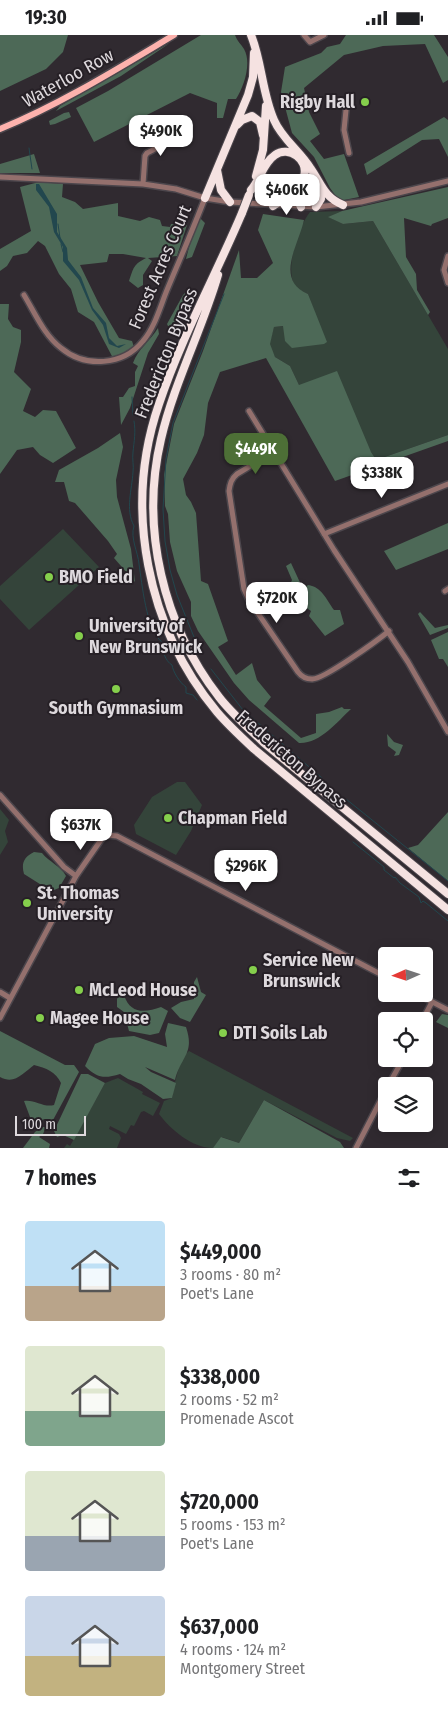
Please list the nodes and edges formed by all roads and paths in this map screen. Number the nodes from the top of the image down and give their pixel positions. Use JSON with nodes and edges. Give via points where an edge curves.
{"nodes":[{"id":1,"x":174,"y":35,"type":"edge"},
{"id":2,"x":304,"y":35,"type":"edge"},
{"id":3,"x":324,"y":35,"type":"edge"},
{"id":4,"x":251,"y":37,"type":"edge"},
{"id":5,"x":265,"y":87,"type":"junction"},
{"id":6,"x":346,"y":110,"type":"dead end"},
{"id":7,"x":0,"y":129,"type":"edge"},
{"id":8,"x":234,"y":129,"type":"junction"},
{"id":9,"x":186,"y":133,"type":"dead end"},
{"id":10,"x":263,"y":150,"type":"junction"},
{"id":11,"x":349,"y":153,"type":"dead end"},
{"id":12,"x":216,"y":168,"type":"junction"},
{"id":13,"x":0,"y":177,"type":"edge"},
{"id":14,"x":448,"y":181,"type":"edge"},
{"id":15,"x":143,"y":184,"type":"junction"},
{"id":16,"x":299,"y":185,"type":"junction"},
{"id":17,"x":320,"y":185,"type":"junction"},
{"id":18,"x":250,"y":193,"type":"junction"},
{"id":19,"x":205,"y":198,"type":"junction"},
{"id":20,"x":230,"y":202,"type":"junction"},
{"id":21,"x":273,"y":205,"type":"junction"},
{"id":22,"x":343,"y":205,"type":"junction"},
{"id":23,"x":302,"y":207,"type":"junction"},
{"id":24,"x":316,"y":207,"type":"junction"},
{"id":25,"x":224,"y":256,"type":"junction"},
{"id":26,"x":448,"y":256,"type":"edge"},
{"id":27,"x":448,"y":283,"type":"edge"},
{"id":28,"x":24,"y":295,"type":"dead end"},
{"id":29,"x":249,"y":411,"type":"dead end"},
{"id":30,"x":274,"y":452,"type":"junction"},
{"id":31,"x":448,"y":484,"type":"edge"},
{"id":32,"x":324,"y":534,"type":"junction"},
{"id":33,"x":389,"y":631,"type":"junction"},
{"id":34,"x":448,"y":732,"type":"edge"},
{"id":35,"x":0,"y":795,"type":"edge"},
{"id":36,"x":76,"y":877,"type":"junction"},
{"id":37,"x":448,"y":894,"type":"edge"},
{"id":38,"x":448,"y":910,"type":"edge"},
{"id":39,"x":378,"y":973,"type":"edge"},
{"id":40,"x":0,"y":992,"type":"edge"},
{"id":41,"x":10,"y":998,"type":"junction"},
{"id":42,"x":432,"y":1002,"type":"edge"},
{"id":43,"x":448,"y":1010,"type":"edge"},
{"id":44,"x":0,"y":1018,"type":"edge"},
{"id":45,"x":378,"y":1105,"type":"edge"},
{"id":46,"x":356,"y":1148,"type":"edge"}],
"edges":[{"from":1,"to":7,"type":"main road","name":"Waterloo Row","via":[[35,115]]},
{"from":2,"to":3,"type":"street","via":[[310,42]]},
{"from":4,"to":5,"type":"highway"},
{"from":4,"to":8,"type":"highway","via":[[254,52],[252,77]]},
{"from":5,"to":10,"type":"highway","name":"Fredericton Bypass"},
{"from":5,"to":17,"type":"highway","via":[[278,127],[306,161]]},
{"from":6,"to":11,"type":"street","via":[[344,130]]},
{"from":8,"to":10,"type":"highway","via":[[247,117],[257,118],[262,131]]},
{"from":8,"to":12,"type":"highway"},
{"from":9,"to":15,"type":"street","via":[[147,153]]},
{"from":10,"to":18,"type":"highway","name":"Fredericton Bypass"},
{"from":12,"to":19,"type":"highway"},
{"from":12,"to":20,"type":"highway","via":[[219,185]]},
{"from":13,"to":15,"type":"street"},
{"from":14,"to":22,"type":"street"},
{"from":15,"to":19,"type":"street"},
{"from":16,"to":18,"type":"highway","via":[[304,173],[302,161],[286,151],[269,160]]},
{"from":16,"to":21,"type":"highway"},
{"from":16,"to":23,"type":"highway","via":[[296,196]]},
{"from":17,"to":22,"type":"highway","via":[[328,197]]},
{"from":17,"to":24,"type":"highway","via":[[321,195]]},
{"from":18,"to":25,"type":"highway","name":"Fredericton Bypass","bridge":true},
{"from":19,"to":20,"type":"street"},
{"from":19,"to":28,"type":"street","name":"Forest Acres Court","via":[[151,331],[126,355],[100,362],[71,355],[48,336]]},
{"from":20,"to":21,"type":"street"},
{"from":21,"to":23,"type":"street"},
{"from":22,"to":24,"type":"street"},
{"from":23,"to":24,"type":"street"},
{"from":25,"to":37,"type":"highway","name":"Fredericton Bypass","via":[[170,408],[155,471],[153,497],[158,558],[174,617],[201,672],[240,720]]},
{"from":25,"to":38,"type":"highway","name":"Fredericton Bypass","via":[[205,292],[158,404],[150,435],[142,520],[150,578],[160,611],[183,662],[216,711],[236,732]]},
{"from":26,"to":27,"type":"street","via":[[444,270]]},
{"from":29,"to":30,"type":"street"},
{"from":30,"to":32,"type":"street"},
{"from":30,"to":33,"type":"street","via":[[237,474],[228,491],[241,577],[249,600],[298,672],[306,678],[324,675]]},
{"from":31,"to":32,"type":"street"},
{"from":32,"to":33,"type":"street"},
{"from":33,"to":34,"type":"street"},
{"from":35,"to":36,"type":"street"},
{"from":36,"to":39,"type":"street","via":[[103,837],[117,835]]},
{"from":36,"to":41,"type":"street"},
{"from":40,"to":41,"type":"street"},
{"from":41,"to":44,"type":"street"},
{"from":42,"to":43,"type":"street"},
{"from":45,"to":46,"type":"street"}]}
